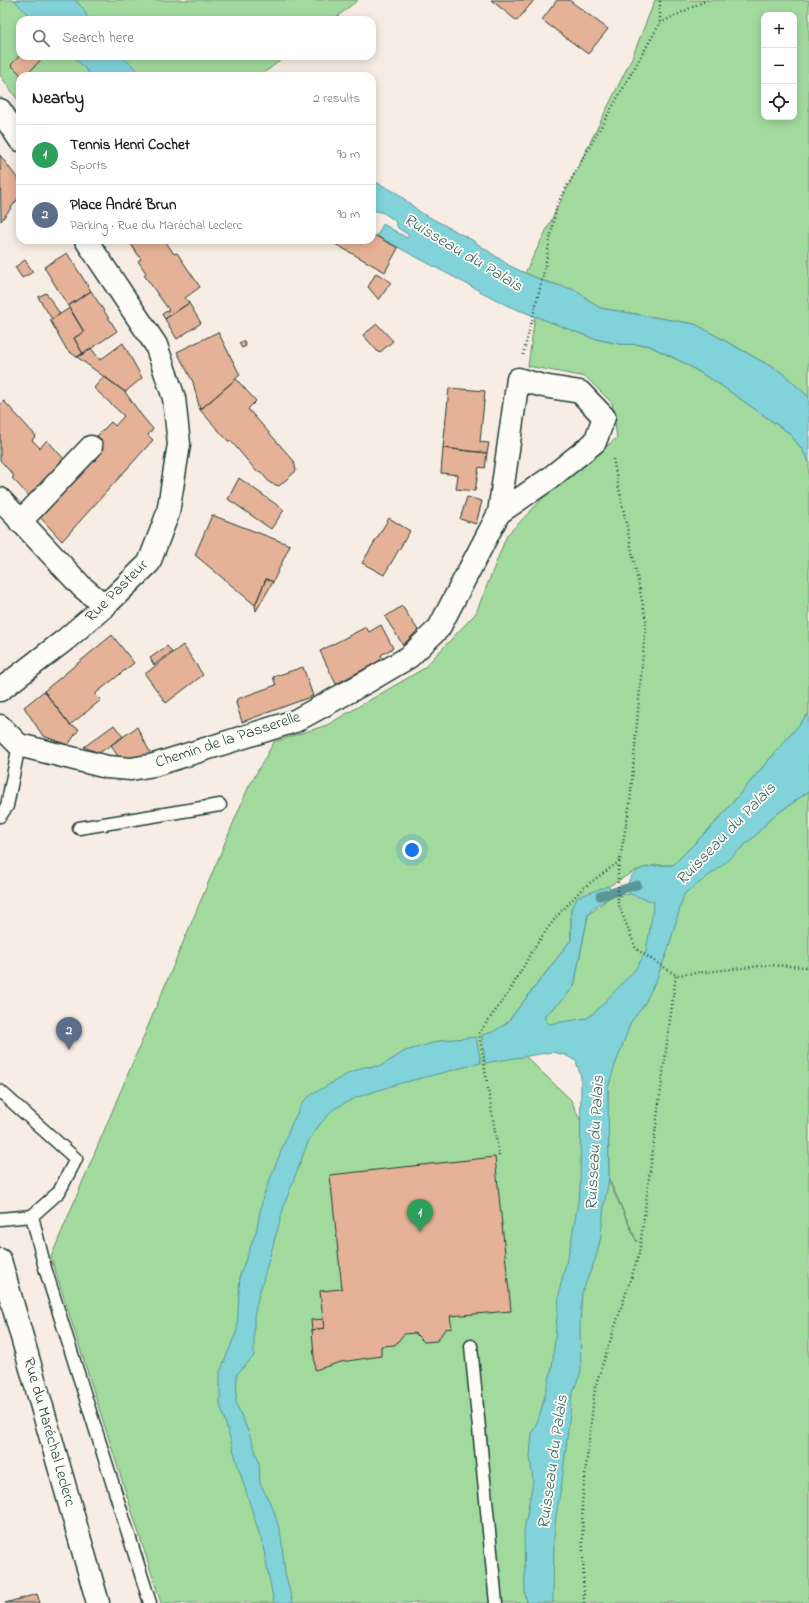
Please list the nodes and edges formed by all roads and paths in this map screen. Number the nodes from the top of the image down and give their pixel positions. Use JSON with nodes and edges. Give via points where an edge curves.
{"nodes":[{"id":1,"x":660,"y":0,"type":"edge"},
{"id":2,"x":707,"y":0,"type":"edge"},
{"id":3,"x":660,"y":23,"type":"junction"},
{"id":4,"x":0,"y":110,"type":"edge"},
{"id":5,"x":16,"y":134,"type":"edge"},
{"id":6,"x":89,"y":244,"type":"edge"},
{"id":7,"x":518,"y":379,"type":"junction"},
{"id":8,"x":604,"y":417,"type":"junction"},
{"id":9,"x":91,"y":447,"type":"dead end"},
{"id":10,"x":0,"y":499,"type":"edge"},
{"id":11,"x":499,"y":513,"type":"junction"},
{"id":12,"x":20,"y":522,"type":"junction"},
{"id":13,"x":105,"y":606,"type":"junction"},
{"id":14,"x":0,"y":690,"type":"edge"},
{"id":15,"x":0,"y":726,"type":"edge"},
{"id":16,"x":20,"y":744,"type":"junction"},
{"id":17,"x":220,"y":805,"type":"dead end"},
{"id":18,"x":0,"y":816,"type":"edge"},
{"id":19,"x":79,"y":828,"type":"dead end"},
{"id":20,"x":620,"y":861,"type":"junction"},
{"id":21,"x":809,"y":967,"type":"edge"},
{"id":22,"x":676,"y":975,"type":"junction"},
{"id":23,"x":0,"y":1091,"type":"edge"},
{"id":24,"x":499,"y":1156,"type":"dead end"},
{"id":25,"x":32,"y":1216,"type":"junction"},
{"id":26,"x":0,"y":1220,"type":"edge"},
{"id":27,"x":0,"y":1260,"type":"edge"},
{"id":28,"x":471,"y":1346,"type":"dead end"},
{"id":29,"x":98,"y":1603,"type":"edge"},
{"id":30,"x":150,"y":1603,"type":"edge"},
{"id":31,"x":496,"y":1603,"type":"edge"},
{"id":32,"x":584,"y":1603,"type":"edge"}],
"edges":[{"from":1,"to":3,"type":"path"},
{"from":2,"to":3,"type":"path"},
{"from":3,"to":7,"type":"path","via":[[557,204]]},
{"from":4,"to":5,"type":"street"},
{"from":6,"to":13,"type":"street","name":"Rue Pasteur","via":[[156,346],[174,398],[180,444],[168,513],[149,563]]},
{"from":7,"to":8,"type":"street","via":[[580,392]]},
{"from":7,"to":11,"type":"street","name":"Chemin de la Passerelle"},
{"from":8,"to":11,"type":"street","via":[[595,442],[550,478]]},
{"from":8,"to":20,"type":"path","via":[[646,620],[630,804]]},
{"from":9,"to":12,"type":"street"},
{"from":10,"to":12,"type":"street"},
{"from":11,"to":16,"type":"street","name":"Chemin de la Passerelle","via":[[439,628],[409,657],[295,721],[154,765],[131,769],[107,767]]},
{"from":12,"to":13,"type":"street","via":[[82,587]]},
{"from":13,"to":14,"type":"street","name":"Rue Pasteur"},
{"from":15,"to":16,"type":"street","name":"Chemin de la Passerelle"},
{"from":16,"to":18,"type":"lane","via":[[7,806]]},
{"from":17,"to":19,"type":"lane"},
{"from":20,"to":22,"type":"path","via":[[618,903],[636,949]]},
{"from":20,"to":24,"type":"path","via":[[583,888],[556,918],[534,948],[509,992],[479,1033]]},
{"from":21,"to":22,"type":"path","via":[[771,966]]},
{"from":22,"to":32,"type":"path","via":[[638,1254],[595,1387],[582,1503]]},
{"from":23,"to":25,"type":"lane","via":[[76,1159],[59,1192]]},
{"from":25,"to":26,"type":"lane"},
{"from":25,"to":30,"type":"lane","via":[[45,1268]]},
{"from":27,"to":29,"type":"street","name":"Rue du Maréchal Leclerc"},
{"from":28,"to":31,"type":"lane"}]}
